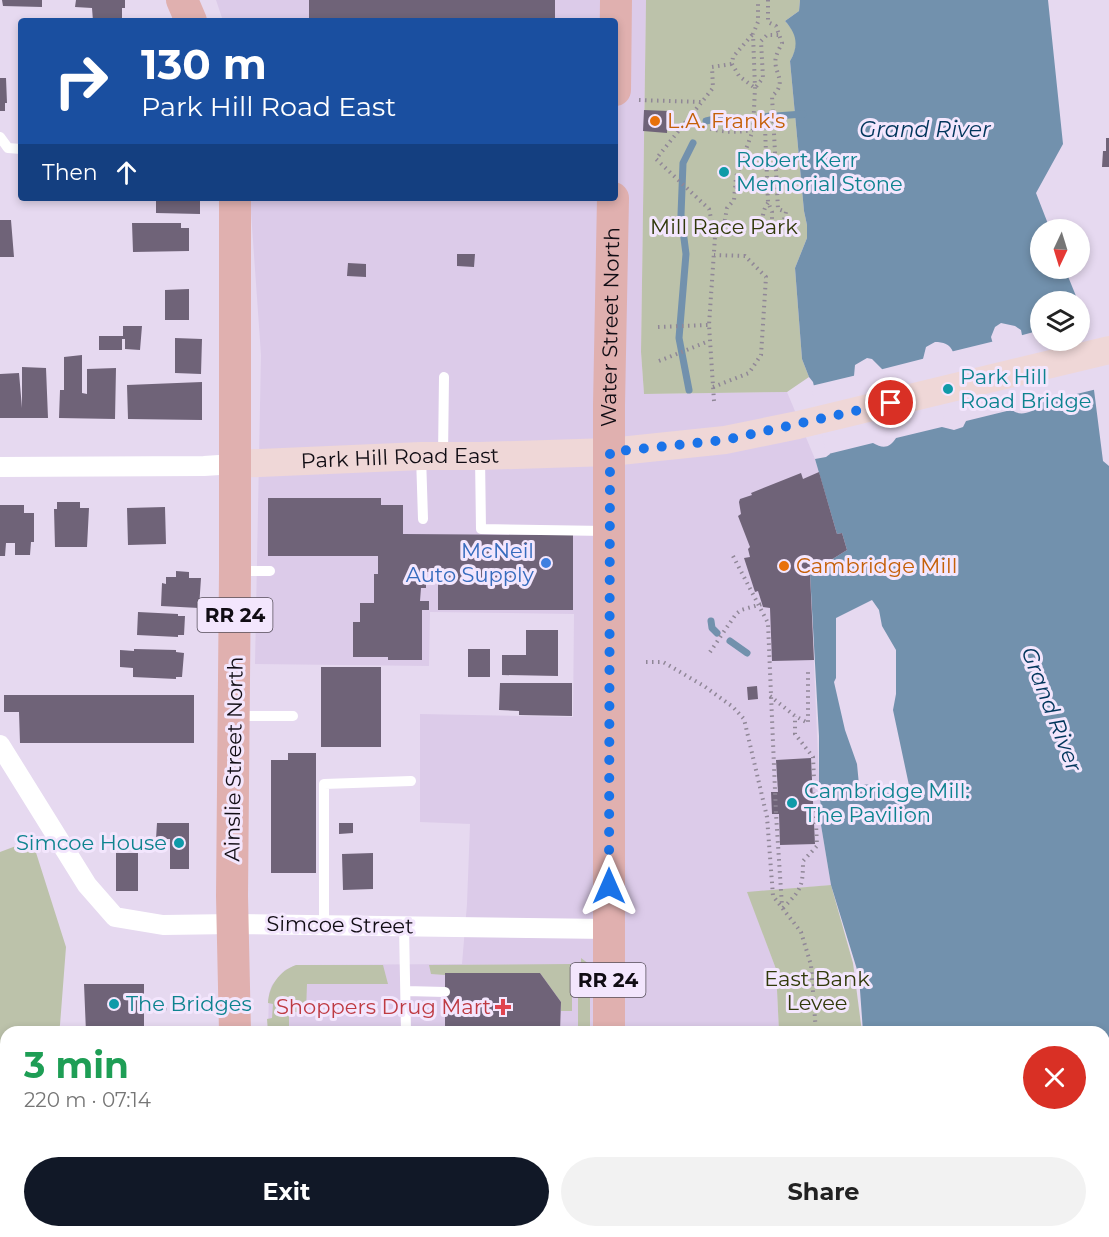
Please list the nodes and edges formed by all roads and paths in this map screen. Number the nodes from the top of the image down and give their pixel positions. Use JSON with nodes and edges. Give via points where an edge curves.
{"nodes":[{"id":1,"x":182,"y":0,"type":"edge"},
{"id":2,"x":616,"y":0,"type":"edge"},
{"id":3,"x":758,"y":0,"type":"edge"},
{"id":4,"x":768,"y":0,"type":"edge"},
{"id":5,"x":190,"y":18,"type":"edge"},
{"id":6,"x":753,"y":34,"type":"junction"},
{"id":7,"x":780,"y":35,"type":"junction"},
{"id":8,"x":732,"y":64,"type":"junction"},
{"id":9,"x":755,"y":88,"type":"junction"},
{"id":10,"x":627,"y":95,"type":"edge"},
{"id":11,"x":702,"y":102,"type":"junction"},
{"id":12,"x":689,"y":118,"type":"junction"},
{"id":13,"x":765,"y":128,"type":"dead end"},
{"id":14,"x":753,"y":130,"type":"junction"},
{"id":15,"x":0,"y":137,"type":"edge"},
{"id":16,"x":18,"y":149,"type":"edge"},
{"id":17,"x":735,"y":187,"type":"junction"},
{"id":18,"x":768,"y":190,"type":"junction"},
{"id":19,"x":235,"y":201,"type":"edge"},
{"id":20,"x":613,"y":201,"type":"edge"},
{"id":21,"x":768,"y":202,"type":"junction"},
{"id":22,"x":775,"y":234,"type":"dead end"},
{"id":23,"x":715,"y":237,"type":"junction"},
{"id":24,"x":714,"y":255,"type":"junction"},
{"id":25,"x":709,"y":325,"type":"junction"},
{"id":26,"x":660,"y":327,"type":"dead end"},
{"id":27,"x":709,"y":341,"type":"junction"},
{"id":28,"x":1107,"y":351,"type":"edge"},
{"id":29,"x":659,"y":361,"type":"dead end"},
{"id":30,"x":444,"y":377,"type":"dead end"},
{"id":31,"x":713,"y":387,"type":"junction"},
{"id":32,"x":714,"y":401,"type":"dead end"},
{"id":33,"x":610,"y":452,"type":"junction"},
{"id":34,"x":432,"y":456,"type":"junction"},
{"id":35,"x":480,"y":456,"type":"junction"},
{"id":36,"x":235,"y":464,"type":"junction"},
{"id":37,"x":0,"y":467,"type":"edge"},
{"id":38,"x":423,"y":519,"type":"dead end"},
{"id":39,"x":610,"y":531,"type":"junction"},
{"id":40,"x":733,"y":556,"type":"dead end"},
{"id":41,"x":235,"y":571,"type":"junction"},
{"id":42,"x":270,"y":571,"type":"dead end"},
{"id":43,"x":760,"y":605,"type":"junction"},
{"id":44,"x":710,"y":652,"type":"dead end"},
{"id":45,"x":645,"y":662,"type":"dead end"},
{"id":46,"x":808,"y":672,"type":"dead end"},
{"id":47,"x":770,"y":696,"type":"junction"},
{"id":48,"x":235,"y":716,"type":"junction"},
{"id":49,"x":293,"y":716,"type":"dead end"},
{"id":50,"x":795,"y":716,"type":"junction"},
{"id":51,"x":0,"y":745,"type":"edge"},
{"id":52,"x":411,"y":781,"type":"dead end"},
{"id":53,"x":782,"y":908,"type":"junction"},
{"id":54,"x":233,"y":924,"type":"junction"},
{"id":55,"x":324,"y":925,"type":"junction"},
{"id":56,"x":404,"y":926,"type":"junction"},
{"id":57,"x":608,"y":929,"type":"junction"},
{"id":58,"x":405,"y":991,"type":"junction"},
{"id":59,"x":446,"y":992,"type":"dead end"},
{"id":60,"x":206,"y":1006,"type":"dead end"},
{"id":61,"x":153,"y":1009,"type":"dead end"},
{"id":62,"x":235,"y":1026,"type":"edge"},
{"id":63,"x":406,"y":1026,"type":"edge"},
{"id":64,"x":609,"y":1026,"type":"edge"},
{"id":65,"x":816,"y":1026,"type":"edge"}],
"edges":[{"from":1,"to":5,"type":"main road"},
{"from":2,"to":10,"type":"main road"},
{"from":3,"to":6,"type":"path","via":[[758,22]]},
{"from":4,"to":7,"type":"path","via":[[768,22],[776,26]]},
{"from":6,"to":8,"type":"path","via":[[733,57]]},
{"from":6,"to":9,"type":"path"},
{"from":7,"to":9,"type":"path","via":[[767,35],[761,41],[763,78]]},
{"from":7,"to":21,"type":"path","via":[[782,43],[775,59],[780,80],[772,96],[778,209],[786,212],[782,227],[772,222]]},
{"from":8,"to":9,"type":"path"},
{"from":8,"to":11,"type":"path","via":[[712,67],[713,88]]},
{"from":9,"to":14,"type":"path"},
{"from":10,"to":11,"type":"path"},
{"from":11,"to":12,"type":"path"},
{"from":12,"to":14,"type":"path","via":[[710,130]]},
{"from":12,"to":23,"type":"path","via":[[656,159],[709,209]]},
{"from":13,"to":18,"type":"path"},
{"from":14,"to":17,"type":"path"},
{"from":15,"to":16,"type":"lane","via":[[9,148]]},
{"from":17,"to":18,"type":"path"},
{"from":17,"to":23,"type":"path","via":[[724,225]]},
{"from":18,"to":21,"type":"path"},
{"from":19,"to":36,"type":"main road","name":"Ainslie Street North","number":"RR 24"},
{"from":20,"to":33,"type":"main road","name":"Water Street North","number":"RR 24"},
{"from":21,"to":22,"type":"path","via":[[762,219],[769,234]]},
{"from":23,"to":24,"type":"path"},
{"from":24,"to":25,"type":"path"},
{"from":24,"to":31,"type":"path","via":[[745,256],[766,277],[761,355],[749,373]]},
{"from":25,"to":26,"type":"path"},
{"from":25,"to":27,"type":"path"},
{"from":27,"to":29,"type":"path"},
{"from":27,"to":31,"type":"path"},
{"from":28,"to":33,"type":"main road","name":"Park Hill Road East","via":[[725,440]]},
{"from":30,"to":34,"type":"lane"},
{"from":31,"to":32,"type":"path"},
{"from":33,"to":35,"type":"main road","name":"Park Hill Road East"},
{"from":33,"to":39,"type":"main road","name":"Water Street North","number":"RR 24"},
{"from":34,"to":35,"type":"main road","name":"Park Hill Road East"},
{"from":34,"to":36,"type":"main road","name":"Park Hill Road East"},
{"from":34,"to":38,"type":"lane"},
{"from":35,"to":39,"type":"lane","via":[[482,529]]},
{"from":36,"to":37,"type":"street","name":"Park Hill Road East"},
{"from":36,"to":41,"type":"main road","name":"Ainslie Street North","number":"RR 24"},
{"from":39,"to":57,"type":"main road","name":"Water Street North","number":"RR 24"},
{"from":40,"to":43,"type":"path"},
{"from":41,"to":42,"type":"lane"},
{"from":41,"to":48,"type":"main road","name":"Ainslie Street North","number":"RR 24"},
{"from":43,"to":44,"type":"path","via":[[736,614]]},
{"from":43,"to":47,"type":"path","via":[[768,623]]},
{"from":45,"to":53,"type":"path","via":[[663,662],[676,669],[733,707],[744,719],[767,817],[772,896]]},
{"from":46,"to":50,"type":"path","via":[[808,723]]},
{"from":47,"to":50,"type":"path"},
{"from":47,"to":53,"type":"path"},
{"from":48,"to":49,"type":"lane"},
{"from":48,"to":54,"type":"main road","name":"Ainslie Street North","number":"RR 24"},
{"from":50,"to":53,"type":"path","via":[[795,734],[813,757],[817,846],[803,861],[803,883]]},
{"from":51,"to":54,"type":"street","name":"Simcoe Street","via":[[87,885],[115,917],[163,926]]},
{"from":52,"to":55,"type":"lane","via":[[324,784]]},
{"from":53,"to":65,"type":"path","via":[[801,932],[811,965]]},
{"from":54,"to":55,"type":"street","name":"Simcoe Street"},
{"from":54,"to":62,"type":"main road","name":"Ainslie Street North","number":"RR 24"},
{"from":55,"to":56,"type":"street","name":"Simcoe Street"},
{"from":56,"to":57,"type":"street","name":"Simcoe Street"},
{"from":56,"to":58,"type":"lane"},
{"from":57,"to":64,"type":"main road","name":"Water Street North","number":"RR 24"},
{"from":58,"to":59,"type":"lane"},
{"from":58,"to":63,"type":"lane"},
{"from":60,"to":61,"type":"path"}]}
